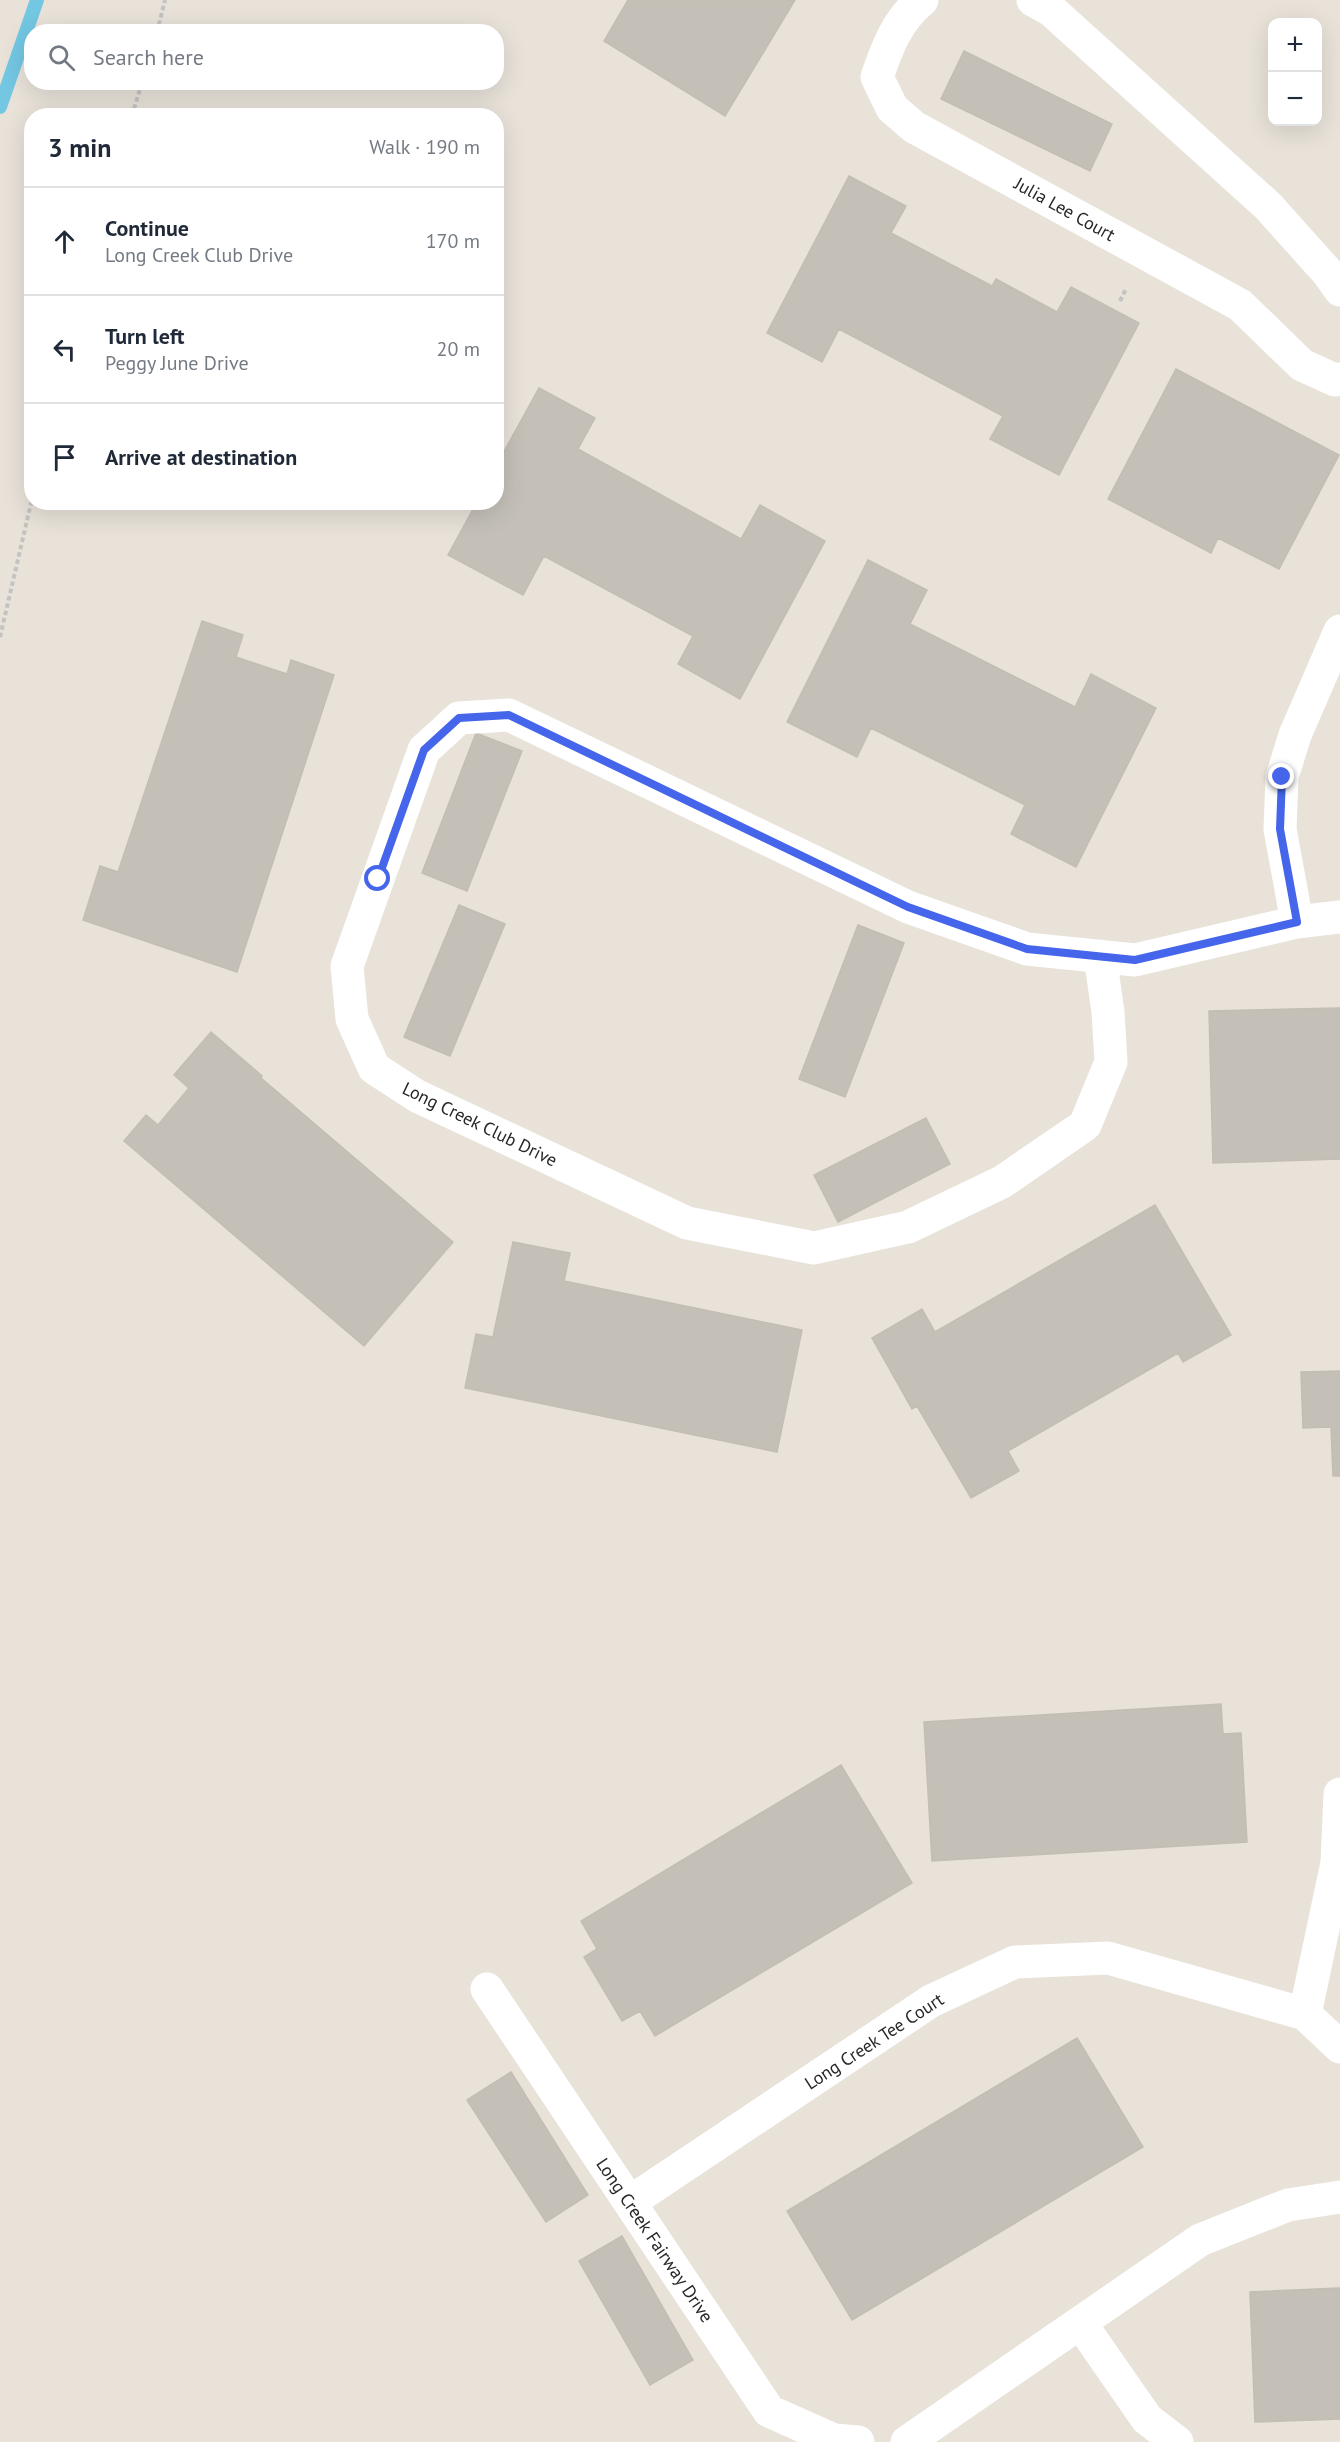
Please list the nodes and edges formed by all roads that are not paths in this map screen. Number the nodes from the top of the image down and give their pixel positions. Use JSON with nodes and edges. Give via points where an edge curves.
{"nodes":[{"id":1,"x":922,"y":0,"type":"edge"},
{"id":2,"x":1033,"y":0,"type":"edge"},
{"id":3,"x":1340,"y":290,"type":"edge"},
{"id":4,"x":1340,"y":379,"type":"edge"},
{"id":5,"x":1340,"y":631,"type":"edge"},
{"id":6,"x":1340,"y":917,"type":"edge"},
{"id":7,"x":1297,"y":922,"type":"junction"},
{"id":8,"x":1100,"y":956,"type":"junction"},
{"id":9,"x":1340,"y":1794,"type":"edge"},
{"id":10,"x":487,"y":1989,"type":"dead end"},
{"id":11,"x":1305,"y":2014,"type":"junction"},
{"id":12,"x":1340,"y":2047,"type":"edge"},
{"id":13,"x":1340,"y":2198,"type":"edge"},
{"id":14,"x":630,"y":2202,"type":"junction"},
{"id":15,"x":1081,"y":2324,"type":"junction"},
{"id":16,"x":858,"y":2442,"type":"edge"},
{"id":17,"x":907,"y":2442,"type":"edge"},
{"id":18,"x":1177,"y":2442,"type":"edge"}],
"edges":[{"from":1,"to":4,"type":"street","name":"Julia Lee Court","via":[[910,9],[889,40],[877,77],[892,108],[914,127],[1240,305],[1302,364]]},
{"from":2,"to":3,"type":"street","via":[[1051,10],[1268,206]]},
{"from":5,"to":7,"type":"street","via":[[1295,735],[1282,777],[1280,829]]},
{"from":6,"to":7,"type":"street","name":"Long Creek Club Drive"},
{"from":7,"to":8,"type":"street","name":"Long Creek Club Drive","via":[[1135,960]]},
{"from":8,"to":8,"type":"street","name":"Long Creek Club Drive","via":[[1111,1062],[1085,1125],[1002,1182],[908,1227],[814,1248],[687,1223],[417,1096],[374,1068],[352,1019],[347,966],[424,750],[459,718],[509,715],[908,907],[1027,949]]},
{"from":9,"to":11,"type":"street","via":[[1337,1863]]},
{"from":10,"to":14,"type":"street","name":"Long Creek Fairway Drive"},
{"from":11,"to":12,"type":"street","name":"Long Creek Tee Court"},
{"from":11,"to":14,"type":"street","name":"Long Creek Tee Court","via":[[1108,1958],[1015,1962],[931,2001]]},
{"from":13,"to":15,"type":"street","via":[[1288,2205],[1200,2240]]},
{"from":14,"to":16,"type":"street","name":"Long Creek Fairway Drive","via":[[769,2411],[834,2440]]},
{"from":15,"to":17,"type":"street"},
{"from":15,"to":18,"type":"street","via":[[1147,2419]]}]}
